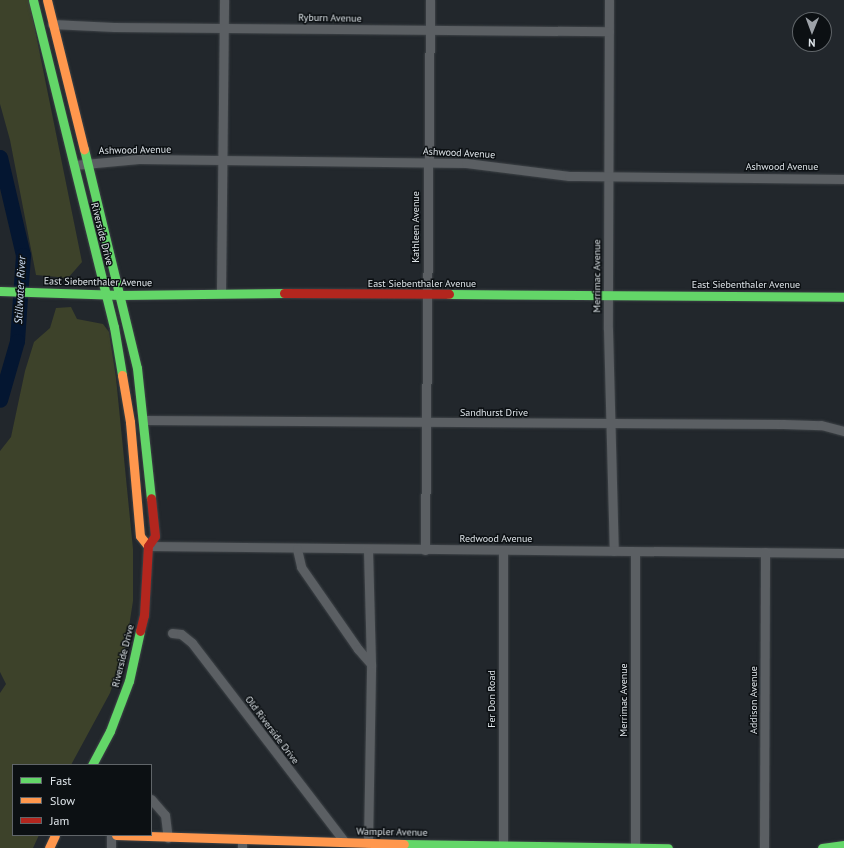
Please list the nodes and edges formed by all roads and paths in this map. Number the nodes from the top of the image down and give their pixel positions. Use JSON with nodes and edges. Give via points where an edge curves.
{"nodes":[{"id":1,"x":33,"y":0,"type":"edge"},
{"id":2,"x":47,"y":0,"type":"edge"},
{"id":3,"x":224,"y":0,"type":"edge"},
{"id":4,"x":430,"y":0,"type":"edge"},
{"id":5,"x":608,"y":0,"type":"edge"},
{"id":6,"x":52,"y":24,"type":"junction"},
{"id":7,"x":224,"y":28,"type":"junction"},
{"id":8,"x":430,"y":30,"type":"junction"},
{"id":9,"x":609,"y":31,"type":"junction"},
{"id":10,"x":223,"y":160,"type":"junction"},
{"id":11,"x":87,"y":162,"type":"junction"},
{"id":12,"x":428,"y":162,"type":"junction"},
{"id":13,"x":74,"y":165,"type":"junction"},
{"id":14,"x":608,"y":177,"type":"junction"},
{"id":15,"x":844,"y":179,"type":"edge"},
{"id":16,"x":0,"y":291,"type":"edge"},
{"id":17,"x":221,"y":293,"type":"junction"},
{"id":18,"x":106,"y":294,"type":"junction"},
{"id":19,"x":121,"y":294,"type":"junction"},
{"id":20,"x":427,"y":295,"type":"junction"},
{"id":21,"x":608,"y":296,"type":"junction"},
{"id":22,"x":844,"y":297,"type":"edge"},
{"id":23,"x":144,"y":420,"type":"junction"},
{"id":24,"x":426,"y":423,"type":"junction"},
{"id":25,"x":610,"y":425,"type":"junction"},
{"id":26,"x":844,"y":430,"type":"edge"},
{"id":27,"x":148,"y":546,"type":"junction"},
{"id":28,"x":297,"y":549,"type":"junction"},
{"id":29,"x":368,"y":550,"type":"junction"},
{"id":30,"x":426,"y":550,"type":"junction"},
{"id":31,"x":503,"y":551,"type":"junction"},
{"id":32,"x":614,"y":551,"type":"junction"},
{"id":33,"x":635,"y":552,"type":"junction"},
{"id":34,"x":764,"y":552,"type":"junction"},
{"id":35,"x":844,"y":553,"type":"edge"},
{"id":36,"x":172,"y":633,"type":"dead end"},
{"id":37,"x":371,"y":664,"type":"junction"},
{"id":38,"x":92,"y":764,"type":"edge"},
{"id":39,"x":152,"y":800,"type":"edge"},
{"id":40,"x":55,"y":836,"type":"edge"},
{"id":41,"x":111,"y":836,"type":"edge"},
{"id":42,"x":133,"y":836,"type":"edge"},
{"id":43,"x":168,"y":838,"type":"junction"},
{"id":44,"x":242,"y":844,"type":"edge"},
{"id":45,"x":346,"y":845,"type":"edge"},
{"id":46,"x":844,"y":845,"type":"edge"},
{"id":47,"x":368,"y":846,"type":"edge"},
{"id":48,"x":503,"y":846,"type":"edge"},
{"id":49,"x":49,"y":848,"type":"edge"},
{"id":50,"x":111,"y":848,"type":"edge"},
{"id":51,"x":635,"y":848,"type":"edge"},
{"id":52,"x":668,"y":848,"type":"edge"},
{"id":53,"x":764,"y":848,"type":"edge"},
{"id":54,"x":822,"y":848,"type":"edge"}],
"edges":[{"from":1,"to":13,"type":"main road","name":"Riverside Drive"},
{"from":2,"to":6,"type":"main road","name":"Riverside Drive"},
{"from":3,"to":7,"type":"street"},
{"from":4,"to":8,"type":"street","name":"Kathleen Avenue"},
{"from":5,"to":9,"type":"street","name":"Merrimac Avenue"},
{"from":6,"to":7,"type":"street","name":"Ryburn Avenue"},
{"from":6,"to":11,"type":"main road","name":"Riverside Drive"},
{"from":7,"to":8,"type":"street","name":"Ryburn Avenue"},
{"from":7,"to":10,"type":"street"},
{"from":8,"to":9,"type":"street","name":"Ryburn Avenue"},
{"from":8,"to":12,"type":"street","name":"Kathleen Avenue"},
{"from":9,"to":14,"type":"street","name":"Merrimac Avenue"},
{"from":10,"to":11,"type":"street","name":"Ashwood Avenue","via":[[139,159]]},
{"from":10,"to":12,"type":"street","name":"Ashwood Avenue"},
{"from":10,"to":17,"type":"street"},
{"from":11,"to":13,"type":"street","name":"Ashwood Avenue"},
{"from":11,"to":19,"type":"main road","name":"Riverside Drive"},
{"from":12,"to":14,"type":"street","name":"Ashwood Avenue","via":[[488,165],[569,176]]},
{"from":12,"to":20,"type":"street","name":"Kathleen Avenue"},
{"from":13,"to":18,"type":"main road","name":"Riverside Drive"},
{"from":14,"to":15,"type":"street","name":"Ashwood Avenue"},
{"from":14,"to":21,"type":"street","name":"Merrimac Avenue"},
{"from":16,"to":18,"type":"main road","name":"East Siebenthaler Avenue"},
{"from":17,"to":19,"type":"main road","name":"East Siebenthaler Avenue"},
{"from":17,"to":20,"type":"main road","name":"East Siebenthaler Avenue"},
{"from":18,"to":19,"type":"main road","name":"East Siebenthaler Avenue"},
{"from":18,"to":27,"type":"main road","name":"Riverside Drive","via":[[128,406],[140,536]]},
{"from":19,"to":23,"type":"main road","name":"Riverside Drive","via":[[137,368]]},
{"from":20,"to":21,"type":"main road","name":"East Siebenthaler Avenue"},
{"from":20,"to":24,"type":"street","name":"Kathleen Avenue"},
{"from":21,"to":22,"type":"main road","name":"East Siebenthaler Avenue"},
{"from":21,"to":25,"type":"street","name":"Merrimac Avenue"},
{"from":23,"to":24,"type":"street","name":"Sandhurst Drive"},
{"from":23,"to":27,"type":"main road","name":"Riverside Drive","via":[[154,536]]},
{"from":24,"to":25,"type":"street","name":"Sandhurst Drive"},
{"from":24,"to":30,"type":"street","name":"Kathleen Avenue"},
{"from":25,"to":26,"type":"street","name":"Sandhurst Drive","via":[[821,425]]},
{"from":25,"to":32,"type":"street","name":"Merrimac Avenue"},
{"from":27,"to":28,"type":"street","name":"Redwood Avenue"},
{"from":27,"to":38,"type":"main road","name":"Riverside Drive","via":[[144,614],[138,648],[122,704]]},
{"from":28,"to":29,"type":"street","name":"Redwood Avenue"},
{"from":28,"to":37,"type":"street","via":[[301,567]]},
{"from":29,"to":30,"type":"street","name":"Redwood Avenue"},
{"from":29,"to":37,"type":"street"},
{"from":30,"to":31,"type":"street","name":"Redwood Avenue"},
{"from":31,"to":32,"type":"street","name":"Redwood Avenue"},
{"from":31,"to":48,"type":"street","name":"Fer Don Road"},
{"from":32,"to":33,"type":"street","name":"Redwood Avenue"},
{"from":33,"to":34,"type":"street","name":"Redwood Avenue"},
{"from":33,"to":51,"type":"street","name":"Merrimac Avenue"},
{"from":34,"to":35,"type":"street","name":"Redwood Avenue"},
{"from":34,"to":53,"type":"street","name":"Addison Avenue"},
{"from":36,"to":45,"type":"street","name":"Old Riverside Drive","via":[[181,634],[192,643]]},
{"from":37,"to":47,"type":"street"},
{"from":39,"to":43,"type":"street","via":[[164,815]]},
{"from":40,"to":49,"type":"main road"},
{"from":41,"to":50,"type":"street"},
{"from":42,"to":43,"type":"main road","name":"Wampler Avenue"},
{"from":43,"to":44,"type":"main road","name":"Wampler Avenue"},
{"from":44,"to":45,"type":"main road","name":"Wampler Avenue"},
{"from":45,"to":47,"type":"main road","name":"Wampler Avenue"},
{"from":46,"to":54,"type":"main road"},
{"from":47,"to":48,"type":"main road","name":"Wampler Avenue"},
{"from":48,"to":51,"type":"main road","name":"Wampler Avenue"},
{"from":51,"to":52,"type":"main road","name":"Wampler Avenue"}]}
